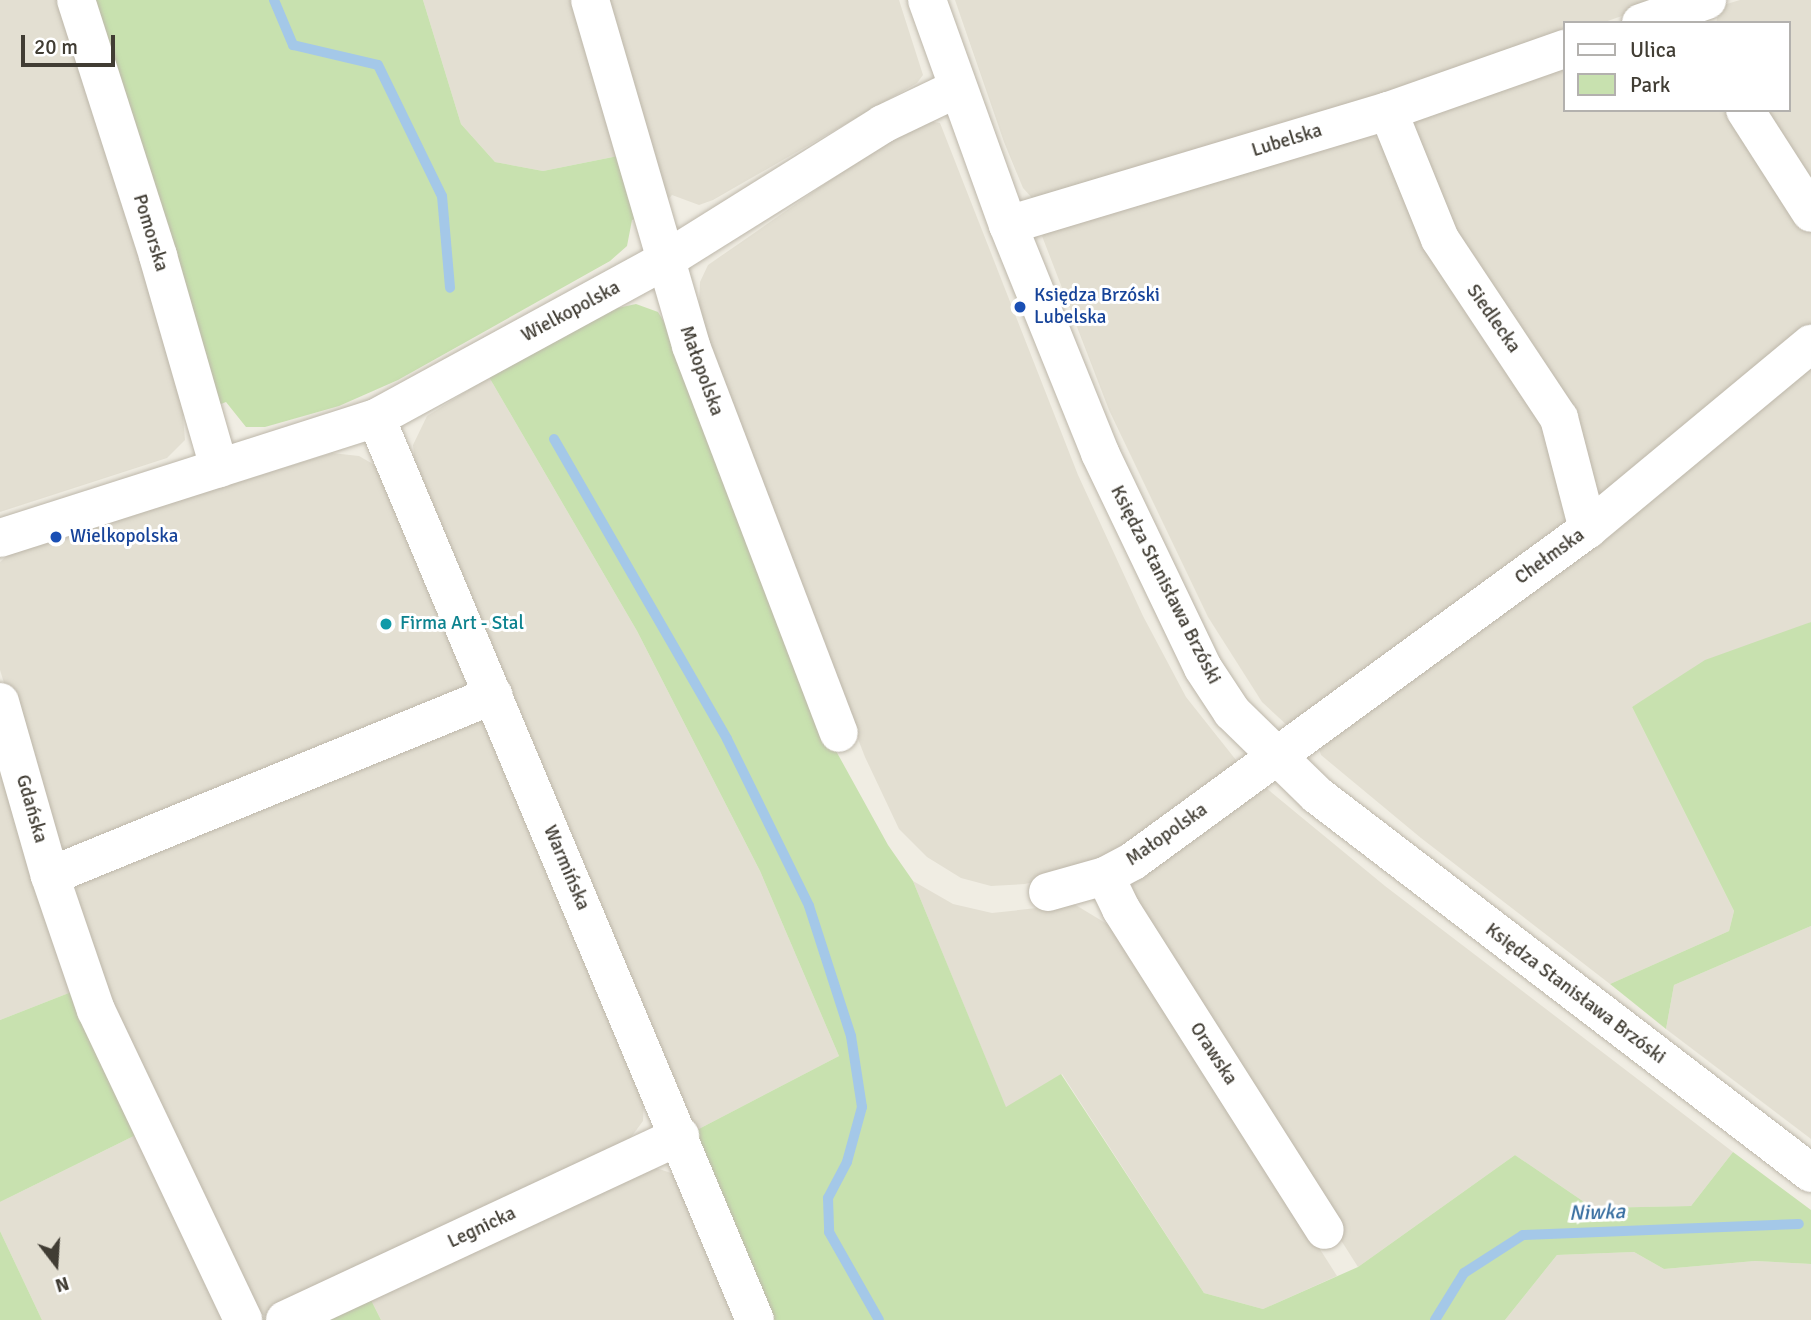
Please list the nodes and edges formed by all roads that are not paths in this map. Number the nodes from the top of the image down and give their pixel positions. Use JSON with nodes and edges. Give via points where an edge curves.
{"nodes":[{"id":1,"x":76,"y":0,"type":"edge"},
{"id":2,"x":590,"y":0,"type":"edge"},
{"id":3,"x":927,"y":0,"type":"edge"},
{"id":4,"x":1701,"y":9,"type":"edge"},
{"id":5,"x":1650,"y":21,"type":"edge"},
{"id":6,"x":1562,"y":51,"type":"edge"},
{"id":7,"x":958,"y":88,"type":"junction"},
{"id":8,"x":1388,"y":111,"type":"junction"},
{"id":9,"x":1746,"y":112,"type":"edge"},
{"id":10,"x":1811,"y":213,"type":"edge"},
{"id":11,"x":1007,"y":225,"type":"junction"},
{"id":12,"x":664,"y":261,"type":"junction"},
{"id":13,"x":1811,"y":344,"type":"edge"},
{"id":14,"x":376,"y":418,"type":"junction"},
{"id":15,"x":219,"y":468,"type":"junction"},
{"id":16,"x":1588,"y":529,"type":"junction"},
{"id":17,"x":0,"y":538,"type":"edge"},
{"id":18,"x":493,"y":695,"type":"junction"},
{"id":19,"x":0,"y":702,"type":"edge"},
{"id":20,"x":839,"y":733,"type":"dead end"},
{"id":21,"x":1277,"y":756,"type":"junction"},
{"id":22,"x":50,"y":876,"type":"junction"},
{"id":23,"x":1105,"y":876,"type":"junction"},
{"id":24,"x":1048,"y":892,"type":"dead end"},
{"id":25,"x":680,"y":1136,"type":"junction"},
{"id":26,"x":1811,"y":1173,"type":"edge"},
{"id":27,"x":1325,"y":1230,"type":"dead end"},
{"id":28,"x":243,"y":1320,"type":"edge"},
{"id":29,"x":285,"y":1320,"type":"edge"},
{"id":30,"x":755,"y":1320,"type":"edge"}],
"edges":[{"from":1,"to":15,"type":"street","name":"Pomorska","via":[[158,256]]},
{"from":2,"to":12,"type":"street","name":"Małopolska"},
{"from":3,"to":7,"type":"street","name":"Księdza Stanisława Brzóski"},
{"from":4,"to":5,"type":"street"},
{"from":6,"to":8,"type":"street","name":"Lubelska"},
{"from":7,"to":11,"type":"street","name":"Księdza Stanisława Brzóski"},
{"from":7,"to":12,"type":"street","name":"Wielkopolska","via":[[883,124]]},
{"from":8,"to":11,"type":"street","name":"Lubelska"},
{"from":8,"to":16,"type":"street","name":"Siedlecka","via":[[1440,239],[1559,418]]},
{"from":9,"to":10,"type":"street"},
{"from":11,"to":21,"type":"street","name":"Księdza Stanisława Brzóski","via":[[1100,453],[1197,656],[1232,712]]},
{"from":12,"to":14,"type":"street","name":"Wielkopolska"},
{"from":12,"to":20,"type":"street","name":"Małopolska","via":[[691,346]]},
{"from":13,"to":16,"type":"street","name":"Chełmska"},
{"from":14,"to":15,"type":"street","name":"Wielkopolska"},
{"from":14,"to":18,"type":"street","name":"Warmińska"},
{"from":15,"to":17,"type":"street","name":"Wielkopolska"},
{"from":16,"to":21,"type":"street","name":"Chełmska"},
{"from":18,"to":22,"type":"street"},
{"from":18,"to":25,"type":"street","name":"Warmińska"},
{"from":19,"to":22,"type":"street","name":"Gdańska"},
{"from":21,"to":23,"type":"street","name":"Małopolska"},
{"from":21,"to":26,"type":"street","name":"Księdza Stanisława Brzóski","via":[[1317,795],[1541,970]]},
{"from":22,"to":28,"type":"street","name":"Gdańska","via":[[113,1050]]},
{"from":23,"to":24,"type":"street","name":"Małopolska"},
{"from":23,"to":27,"type":"street","name":"Orawska","via":[[1121,909]]},
{"from":25,"to":29,"type":"street","name":"Legnicka"},
{"from":25,"to":30,"type":"street","name":"Warmińska"}]}
